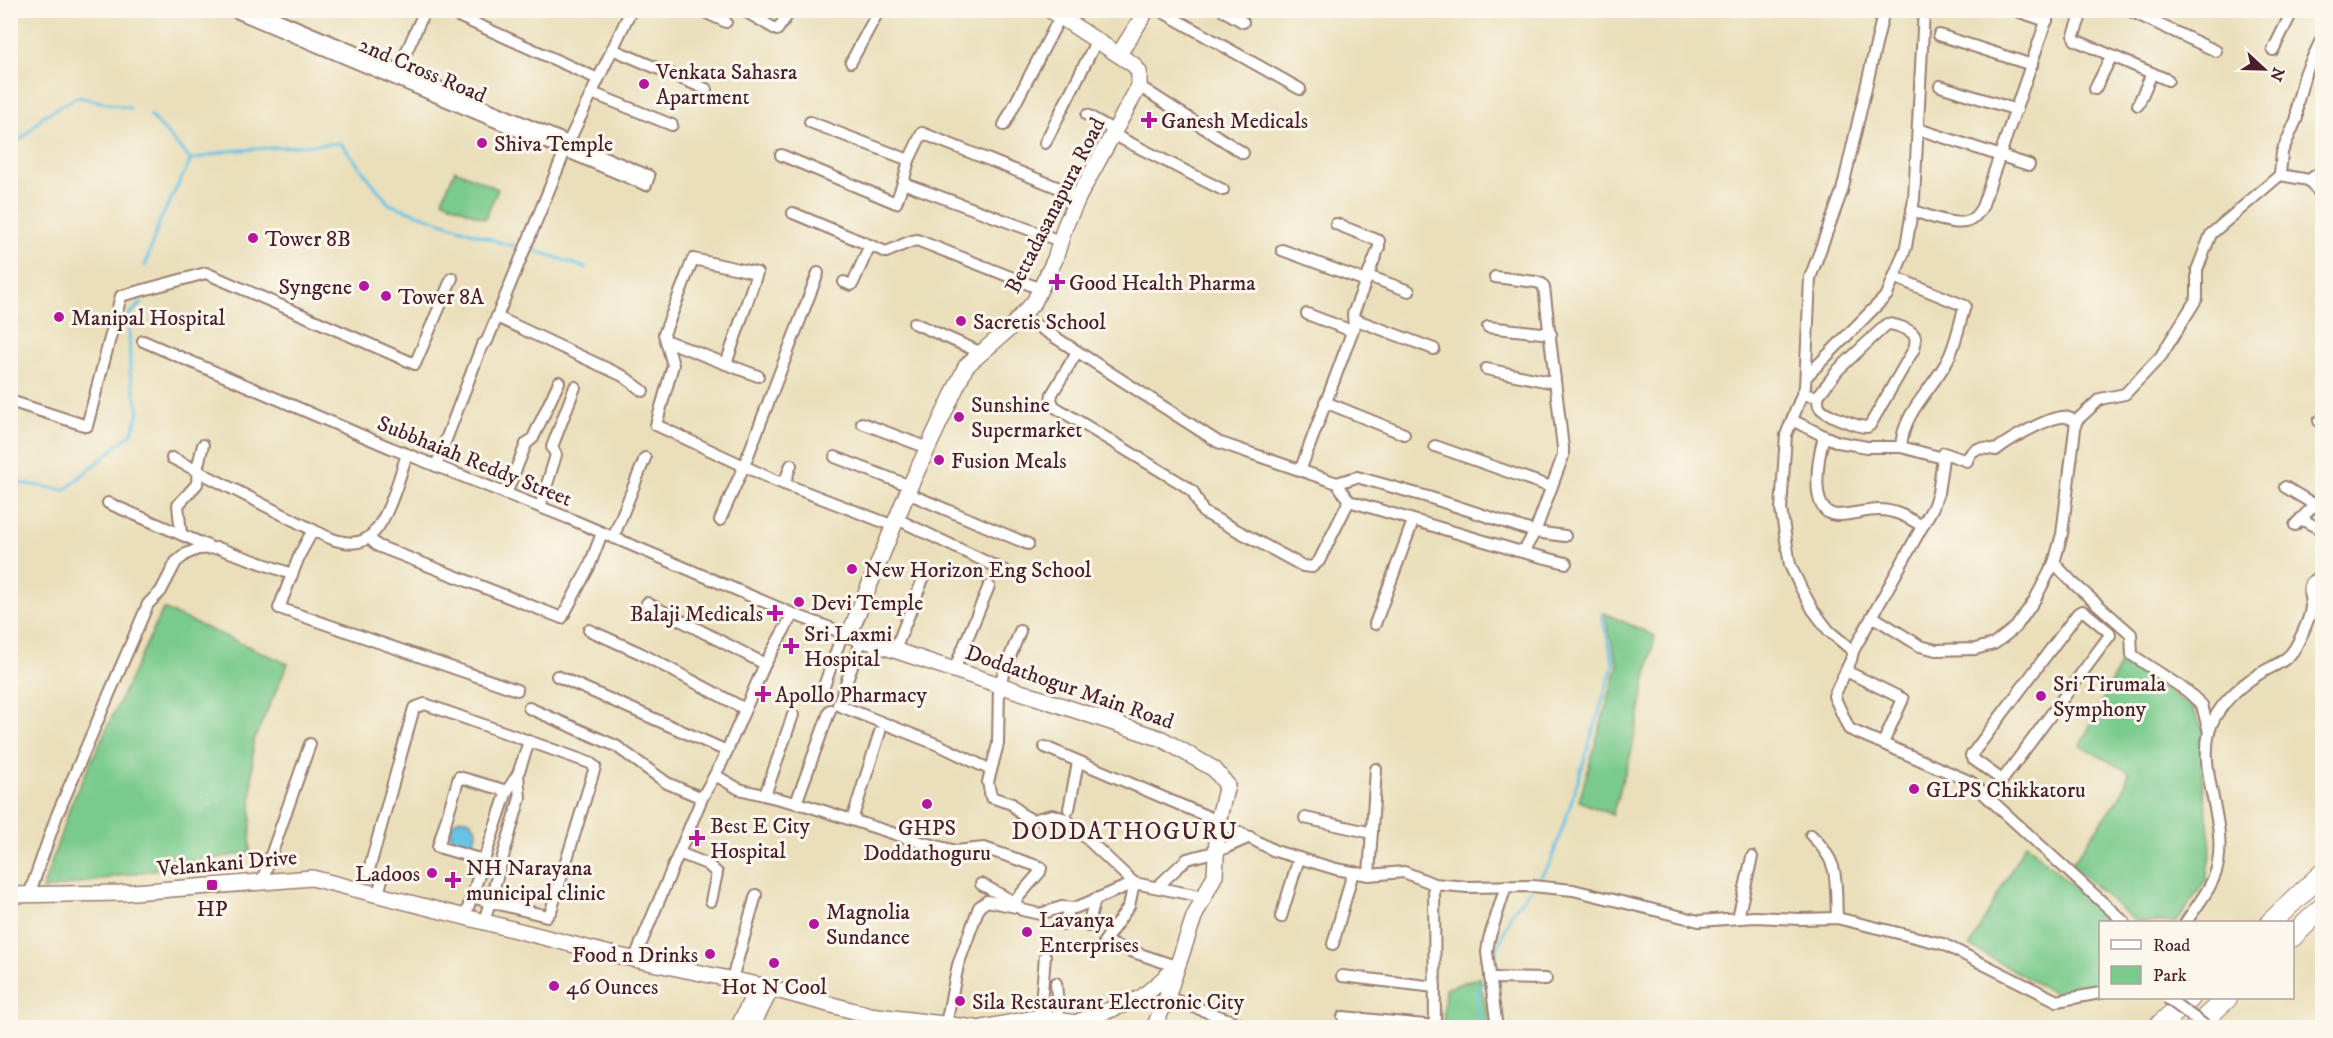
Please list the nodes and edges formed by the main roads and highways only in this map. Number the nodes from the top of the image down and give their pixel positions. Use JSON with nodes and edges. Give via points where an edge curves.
{"nodes":[{"id":1,"x":2322,"y":874,"type":"edge"},
{"id":2,"x":2322,"y":909,"type":"edge"},
{"id":3,"x":2272,"y":921,"type":"edge"},
{"id":4,"x":2294,"y":935,"type":"edge"},
{"id":5,"x":2189,"y":999,"type":"edge"},
{"id":6,"x":2226,"y":999,"type":"edge"},
{"id":7,"x":2157,"y":1028,"type":"edge"},
{"id":8,"x":2195,"y":1028,"type":"edge"}],
"edges":[{"from":1,"to":3,"type":"highway"},
{"from":2,"to":4,"type":"highway"},
{"from":5,"to":7,"type":"highway"},
{"from":6,"to":8,"type":"highway"}]}
